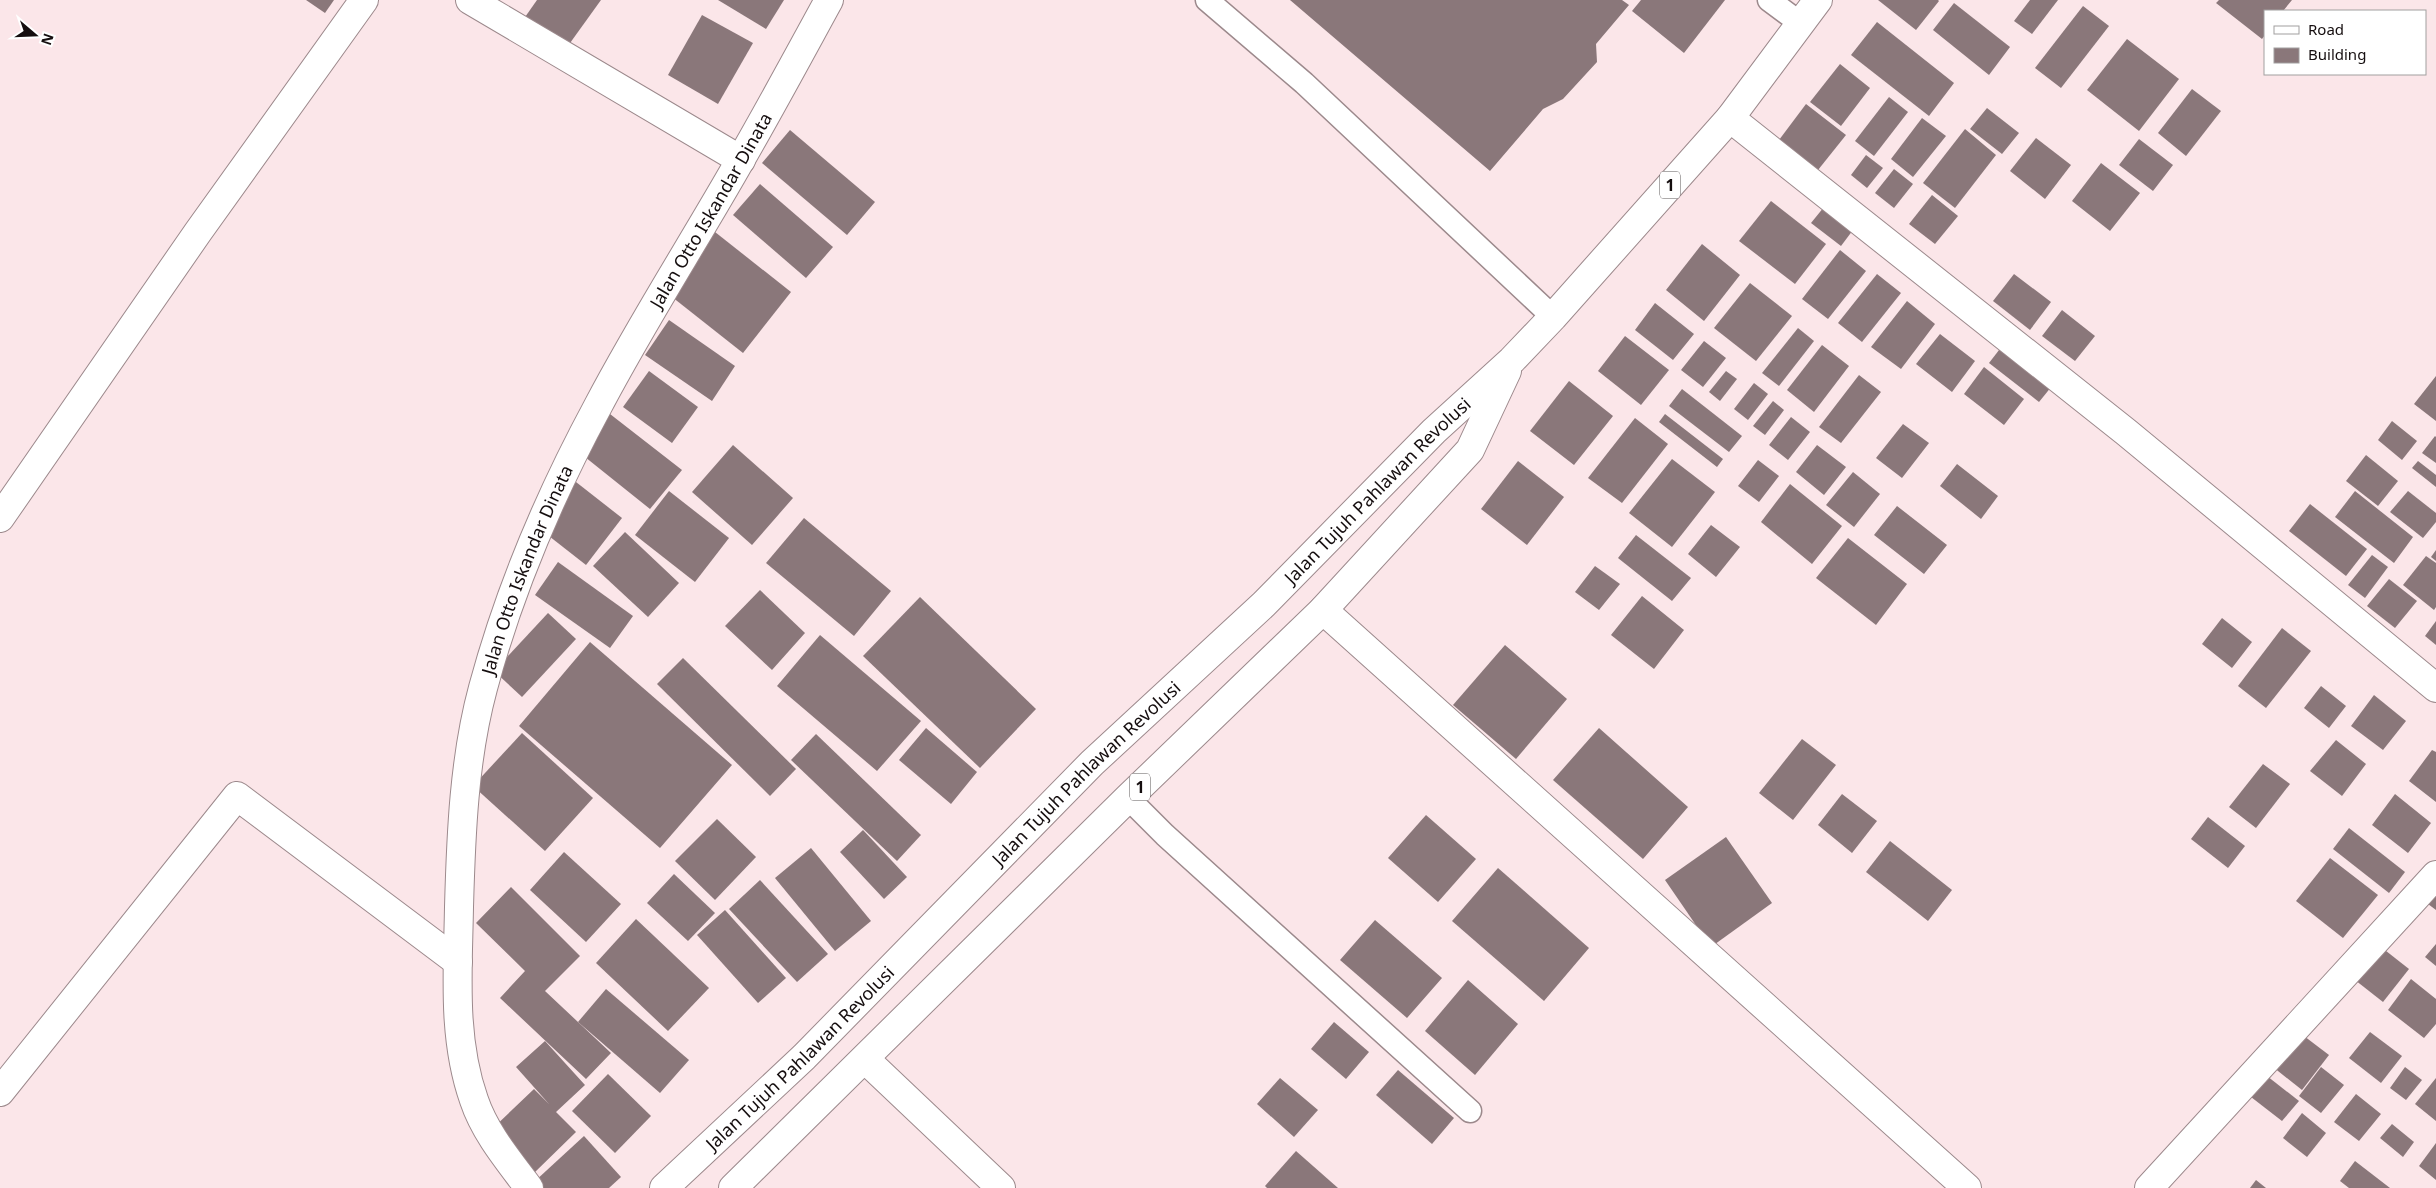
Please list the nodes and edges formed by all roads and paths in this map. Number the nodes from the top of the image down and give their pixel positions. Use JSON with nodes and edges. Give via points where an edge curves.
{"nodes":[{"id":1,"x":364,"y":0,"type":"edge"},
{"id":2,"x":829,"y":0,"type":"edge"},
{"id":3,"x":1207,"y":0,"type":"edge"},
{"id":4,"x":1769,"y":0,"type":"edge"},
{"id":5,"x":1818,"y":0,"type":"edge"},
{"id":6,"x":479,"y":2,"type":"edge"},
{"id":7,"x":1800,"y":23,"type":"junction"},
{"id":8,"x":1730,"y":118,"type":"junction"},
{"id":9,"x":741,"y":160,"type":"junction"},
{"id":10,"x":1553,"y":318,"type":"junction"},
{"id":11,"x":1512,"y":360,"type":"junction"},
{"id":12,"x":0,"y":518,"type":"edge"},
{"id":13,"x":1323,"y":610,"type":"junction"},
{"id":14,"x":2436,"y":688,"type":"edge"},
{"id":15,"x":1128,"y":798,"type":"junction"},
{"id":16,"x":2436,"y":875,"type":"edge"},
{"id":17,"x":458,"y":962,"type":"junction"},
{"id":18,"x":865,"y":1059,"type":"junction"},
{"id":19,"x":0,"y":1092,"type":"edge"},
{"id":20,"x":1470,"y":1111,"type":"dead end"},
{"id":21,"x":528,"y":1188,"type":"edge"},
{"id":22,"x":664,"y":1188,"type":"edge"},
{"id":23,"x":733,"y":1188,"type":"edge"},
{"id":24,"x":1001,"y":1188,"type":"edge"},
{"id":25,"x":1967,"y":1188,"type":"edge"},
{"id":26,"x":2149,"y":1188,"type":"edge"}],
"edges":[{"from":1,"to":12,"type":"street"},
{"from":2,"to":9,"type":"street","name":"Jalan Otto Iskandar Dinata"},
{"from":3,"to":10,"type":"lane","via":[[1304,83]]},
{"from":4,"to":7,"type":"lane"},
{"from":5,"to":7,"type":"street","name":"Jalan Tujuh Pahlawan Revolusi","number":"1"},
{"from":6,"to":9,"type":"street"},
{"from":7,"to":8,"type":"street","name":"Jalan Tujuh Pahlawan Revolusi","number":"1"},
{"from":8,"to":10,"type":"street","name":"Jalan Tujuh Pahlawan Revolusi","number":"1"},
{"from":8,"to":14,"type":"street","via":[[2126,432]]},
{"from":9,"to":17,"type":"street","name":"Jalan Otto Iskandar Dinata","via":[[597,408],[543,518],[510,606],[483,688],[468,761]]},
{"from":10,"to":11,"type":"street","name":"Jalan Tujuh Pahlawan Revolusi","number":"1"},
{"from":11,"to":13,"type":"street","name":"Jalan Tujuh Pahlawan Revolusi","number":"1","via":[[1470,450]]},
{"from":11,"to":22,"type":"street","name":"Jalan Tujuh Pahlawan Revolusi","number":"1","via":[[1434,431],[1264,604],[1092,764],[804,1057]]},
{"from":13,"to":15,"type":"street","name":"Jalan Tujuh Pahlawan Revolusi","number":"1"},
{"from":13,"to":25,"type":"street"},
{"from":15,"to":18,"type":"street","name":"Jalan Tujuh Pahlawan Revolusi","number":"1"},
{"from":15,"to":20,"type":"lane","via":[[1165,836]]},
{"from":16,"to":26,"type":"street"},
{"from":17,"to":19,"type":"street","via":[[237,796]]},
{"from":17,"to":21,"type":"street","name":"Jalan Otto Iskandar Dinata","via":[[457,1003],[465,1066],[474,1102],[493,1139]]},
{"from":18,"to":23,"type":"street","name":"Jalan Tujuh Pahlawan Revolusi","number":"1"},
{"from":18,"to":24,"type":"street"}]}
